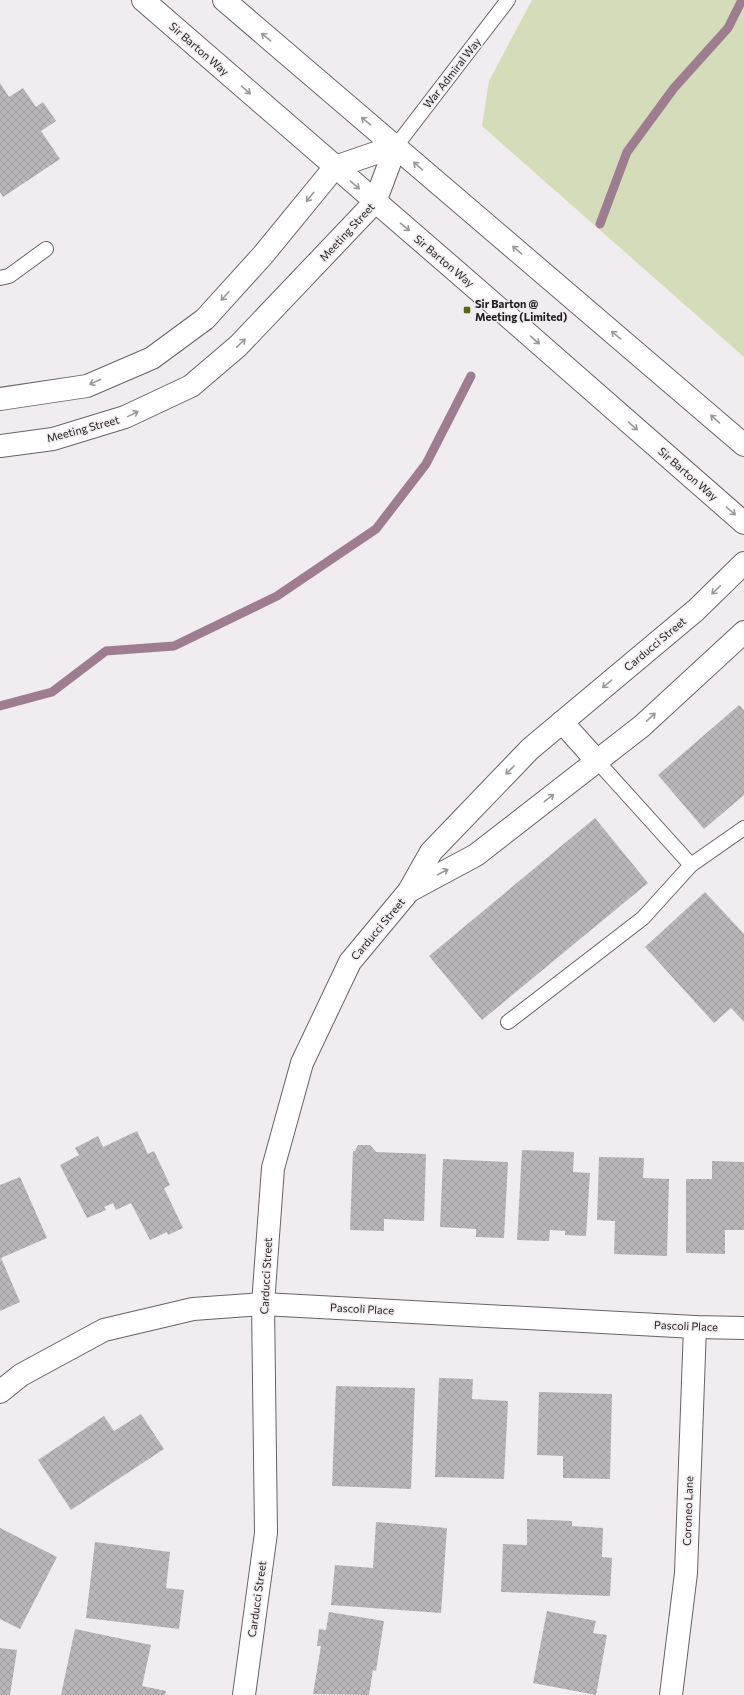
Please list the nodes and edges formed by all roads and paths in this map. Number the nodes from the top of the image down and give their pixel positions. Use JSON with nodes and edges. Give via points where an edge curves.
{"nodes":[{"id":1,"x":143,"y":0,"type":"edge"},
{"id":2,"x":224,"y":0,"type":"edge"},
{"id":3,"x":508,"y":0,"type":"edge"},
{"id":4,"x":396,"y":146,"type":"junction"},
{"id":5,"x":334,"y":167,"type":"junction"},
{"id":6,"x":375,"y":202,"type":"junction"},
{"id":7,"x":46,"y":249,"type":"dead end"},
{"id":8,"x":0,"y":278,"type":"edge"},
{"id":9,"x":0,"y":399,"type":"edge"},
{"id":10,"x":744,"y":445,"type":"edge"},
{"id":11,"x":0,"y":446,"type":"edge"},
{"id":12,"x":744,"y":523,"type":"edge"},
{"id":13,"x":744,"y":563,"type":"edge"},
{"id":14,"x":744,"y":632,"type":"edge"},
{"id":15,"x":562,"y":722,"type":"junction"},
{"id":16,"x":597,"y":761,"type":"junction"},
{"id":17,"x":744,"y":828,"type":"edge"},
{"id":18,"x":691,"y":865,"type":"junction"},
{"id":19,"x":409,"y":891,"type":"junction"},
{"id":20,"x":508,"y":1022,"type":"dead end"},
{"id":21,"x":263,"y":1304,"type":"junction"},
{"id":22,"x":695,"y":1327,"type":"junction"},
{"id":23,"x":744,"y":1328,"type":"edge"},
{"id":24,"x":0,"y":1392,"type":"edge"},
{"id":25,"x":676,"y":1694,"type":"edge"},
{"id":26,"x":244,"y":1695,"type":"edge"}],
"edges":[{"from":1,"to":5,"type":"street","name":"Sir Barton Way","one_way":true},
{"from":4,"to":2,"type":"street","one_way":true},
{"from":3,"to":4,"type":"lane","name":"War Admiral Way"},
{"from":4,"to":5,"type":"street"},
{"from":4,"to":6,"type":"street","name":"Meeting Street"},
{"from":10,"to":4,"type":"street","one_way":true},
{"from":5,"to":6,"type":"street","name":"Sir Barton Way","one_way":true},
{"from":5,"to":9,"type":"street","one_way":true,"via":[[263,255],[205,319],[152,358],[87,386]]},
{"from":11,"to":6,"type":"street","name":"Meeting Street","one_way":true,"via":[[53,439],[125,418],[191,386],[238,346]]},
{"from":6,"to":12,"type":"street","name":"Sir Barton Way","one_way":true},
{"from":7,"to":8,"type":"lane","via":[[9,276]]},
{"from":13,"to":15,"type":"street","name":"Carducci Street","one_way":true,"via":[[696,610]]},
{"from":16,"to":14,"type":"street","name":"Carducci Street","one_way":true,"via":[[642,726]]},
{"from":15,"to":16,"type":"street"},
{"from":15,"to":19,"type":"street","name":"Carducci Street","one_way":true,"via":[[530,749],[431,852]]},
{"from":16,"to":18,"type":"lane"},
{"from":19,"to":16,"type":"street","name":"Carducci Street","one_way":true,"via":[[476,854]]},
{"from":17,"to":18,"type":"lane"},
{"from":18,"to":20,"type":"lane","via":[[643,918]]},
{"from":19,"to":21,"type":"street","name":"Carducci Street","via":[[350,962],[302,1063],[274,1168]]},
{"from":21,"to":22,"type":"street","name":"Pascoli Place"},
{"from":21,"to":24,"type":"street","name":"Pascoli Place","via":[[193,1309],[104,1330],[21,1375]]},
{"from":21,"to":26,"type":"street","name":"Carducci Street","via":[[266,1534]]},
{"from":22,"to":23,"type":"street","name":"Pascoli Place"},
{"from":22,"to":25,"type":"street","name":"Coroneo Lane","via":[[686,1573]]}]}
